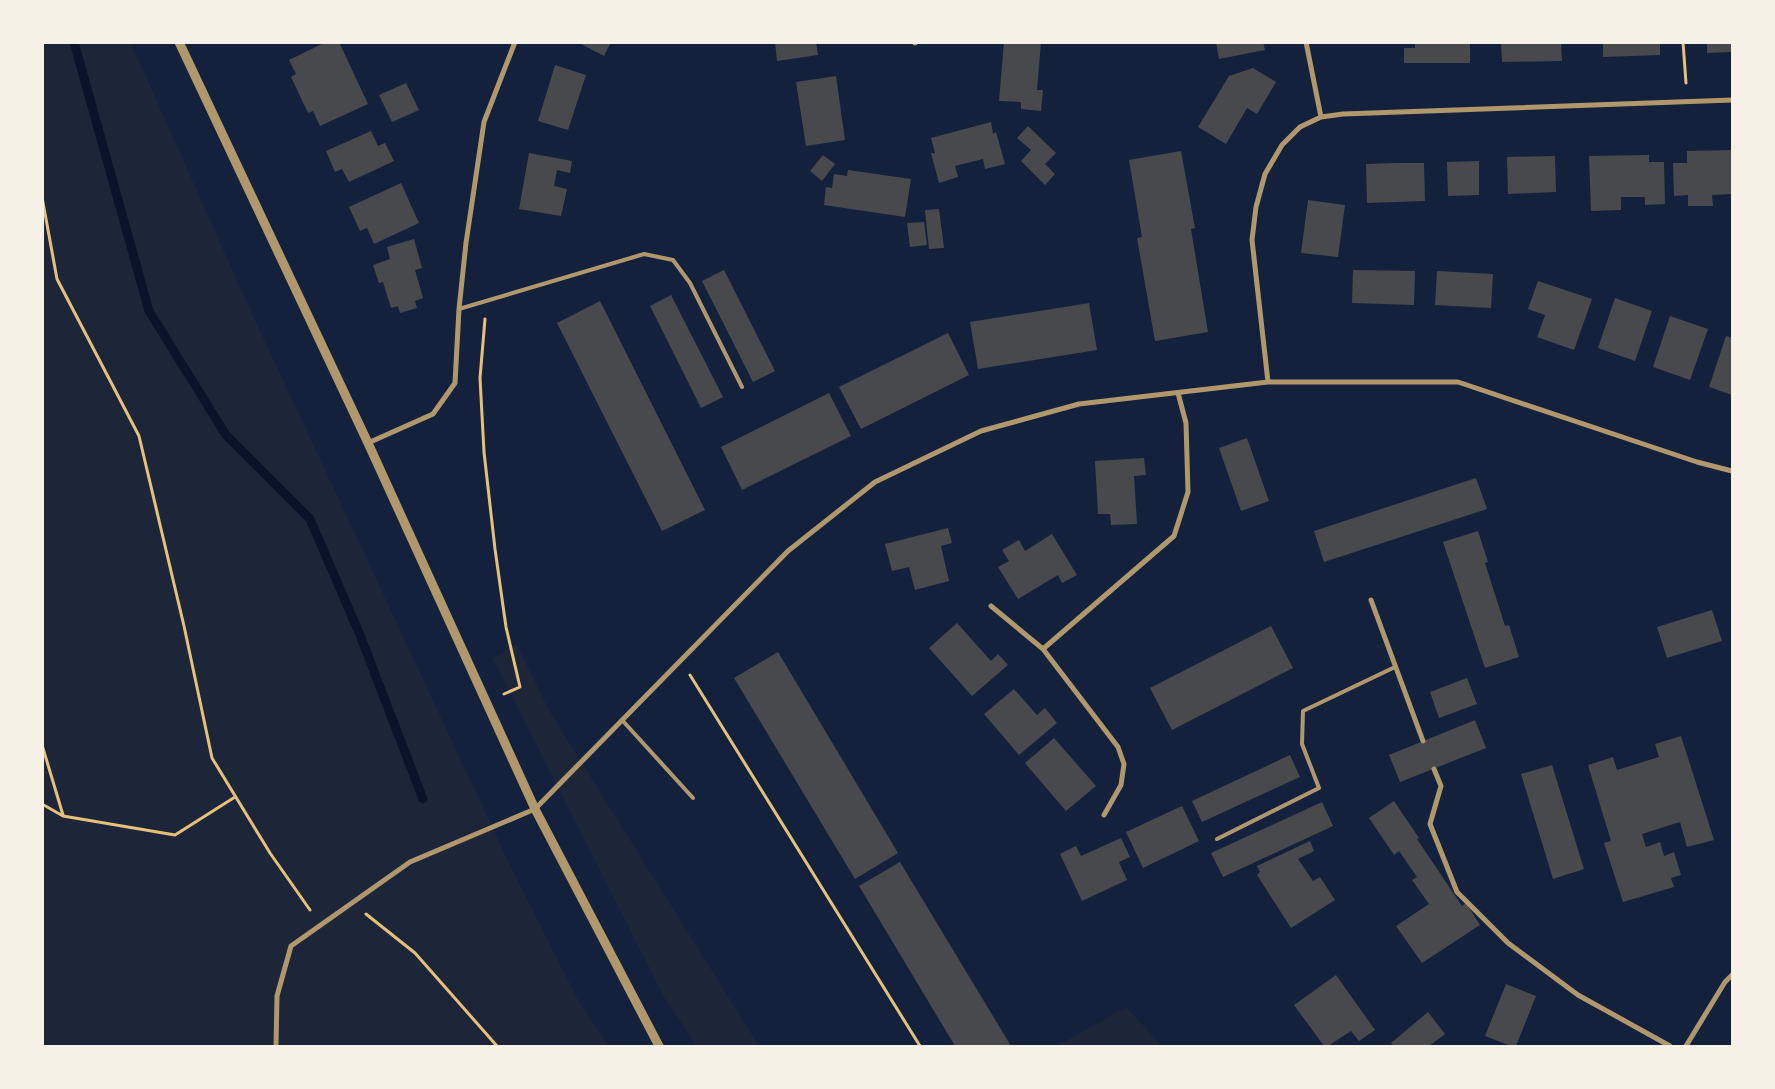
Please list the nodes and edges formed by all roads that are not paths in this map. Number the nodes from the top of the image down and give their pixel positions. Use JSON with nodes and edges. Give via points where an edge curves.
{"nodes":[{"id":1,"x":178,"y":42,"type":"edge"},
{"id":2,"x":515,"y":42,"type":"edge"},
{"id":3,"x":1306,"y":42,"type":"edge"},
{"id":4,"x":1732,"y":100,"type":"edge"},
{"id":5,"x":1321,"y":117,"type":"junction"},
{"id":6,"x":459,"y":309,"type":"junction"},
{"id":7,"x":1268,"y":382,"type":"junction"},
{"id":8,"x":742,"y":387,"type":"dead end"},
{"id":9,"x":1178,"y":392,"type":"junction"},
{"id":10,"x":368,"y":443,"type":"junction"},
{"id":11,"x":1732,"y":471,"type":"edge"},
{"id":12,"x":1370,"y":600,"type":"dead end"},
{"id":13,"x":991,"y":606,"type":"dead end"},
{"id":14,"x":1043,"y":649,"type":"junction"},
{"id":15,"x":1395,"y":666,"type":"junction"},
{"id":16,"x":622,"y":720,"type":"junction"},
{"id":17,"x":1423,"y":741,"type":"dead end"},
{"id":18,"x":1434,"y":769,"type":"dead end"},
{"id":19,"x":693,"y":798,"type":"dead end"},
{"id":20,"x":535,"y":809,"type":"junction"},
{"id":21,"x":1104,"y":815,"type":"dead end"},
{"id":22,"x":1217,"y":838,"type":"dead end"},
{"id":23,"x":1732,"y":975,"type":"edge"},
{"id":24,"x":276,"y":1046,"type":"edge"},
{"id":25,"x":658,"y":1046,"type":"edge"},
{"id":26,"x":1670,"y":1046,"type":"edge"},
{"id":27,"x":1686,"y":1046,"type":"edge"}],
"edges":[{"from":1,"to":10,"type":"street"},
{"from":2,"to":6,"type":"street","via":[[484,122]]},
{"from":3,"to":5,"type":"street"},
{"from":4,"to":5,"type":"street"},
{"from":5,"to":7,"type":"street","via":[[1300,127],[1282,145],[1265,174],[1256,207],[1252,240]]},
{"from":6,"to":8,"type":"lane","via":[[644,254],[674,260],[690,283]]},
{"from":6,"to":10,"type":"street","via":[[455,383],[433,414]]},
{"from":7,"to":9,"type":"street"},
{"from":7,"to":11,"type":"street","via":[[1458,382]]},
{"from":9,"to":14,"type":"street","via":[[1186,423],[1188,492],[1174,536]]},
{"from":9,"to":16,"type":"street","via":[[1079,404],[981,431],[875,482],[788,551]]},
{"from":10,"to":20,"type":"street"},
{"from":12,"to":15,"type":"street"},
{"from":13,"to":14,"type":"street"},
{"from":14,"to":21,"type":"street","via":[[1118,747],[1124,764],[1121,785]]},
{"from":15,"to":17,"type":"street"},
{"from":15,"to":22,"type":"lane","via":[[1303,711],[1302,744],[1319,788]]},
{"from":16,"to":19,"type":"lane"},
{"from":16,"to":20,"type":"street"},
{"from":18,"to":26,"type":"street","via":[[1440,786],[1430,824],[1457,892],[1508,943],[1578,995]]},
{"from":20,"to":24,"type":"street","via":[[410,862],[291,946],[277,996]]},
{"from":20,"to":25,"type":"street"},
{"from":23,"to":27,"type":"street"}]}
